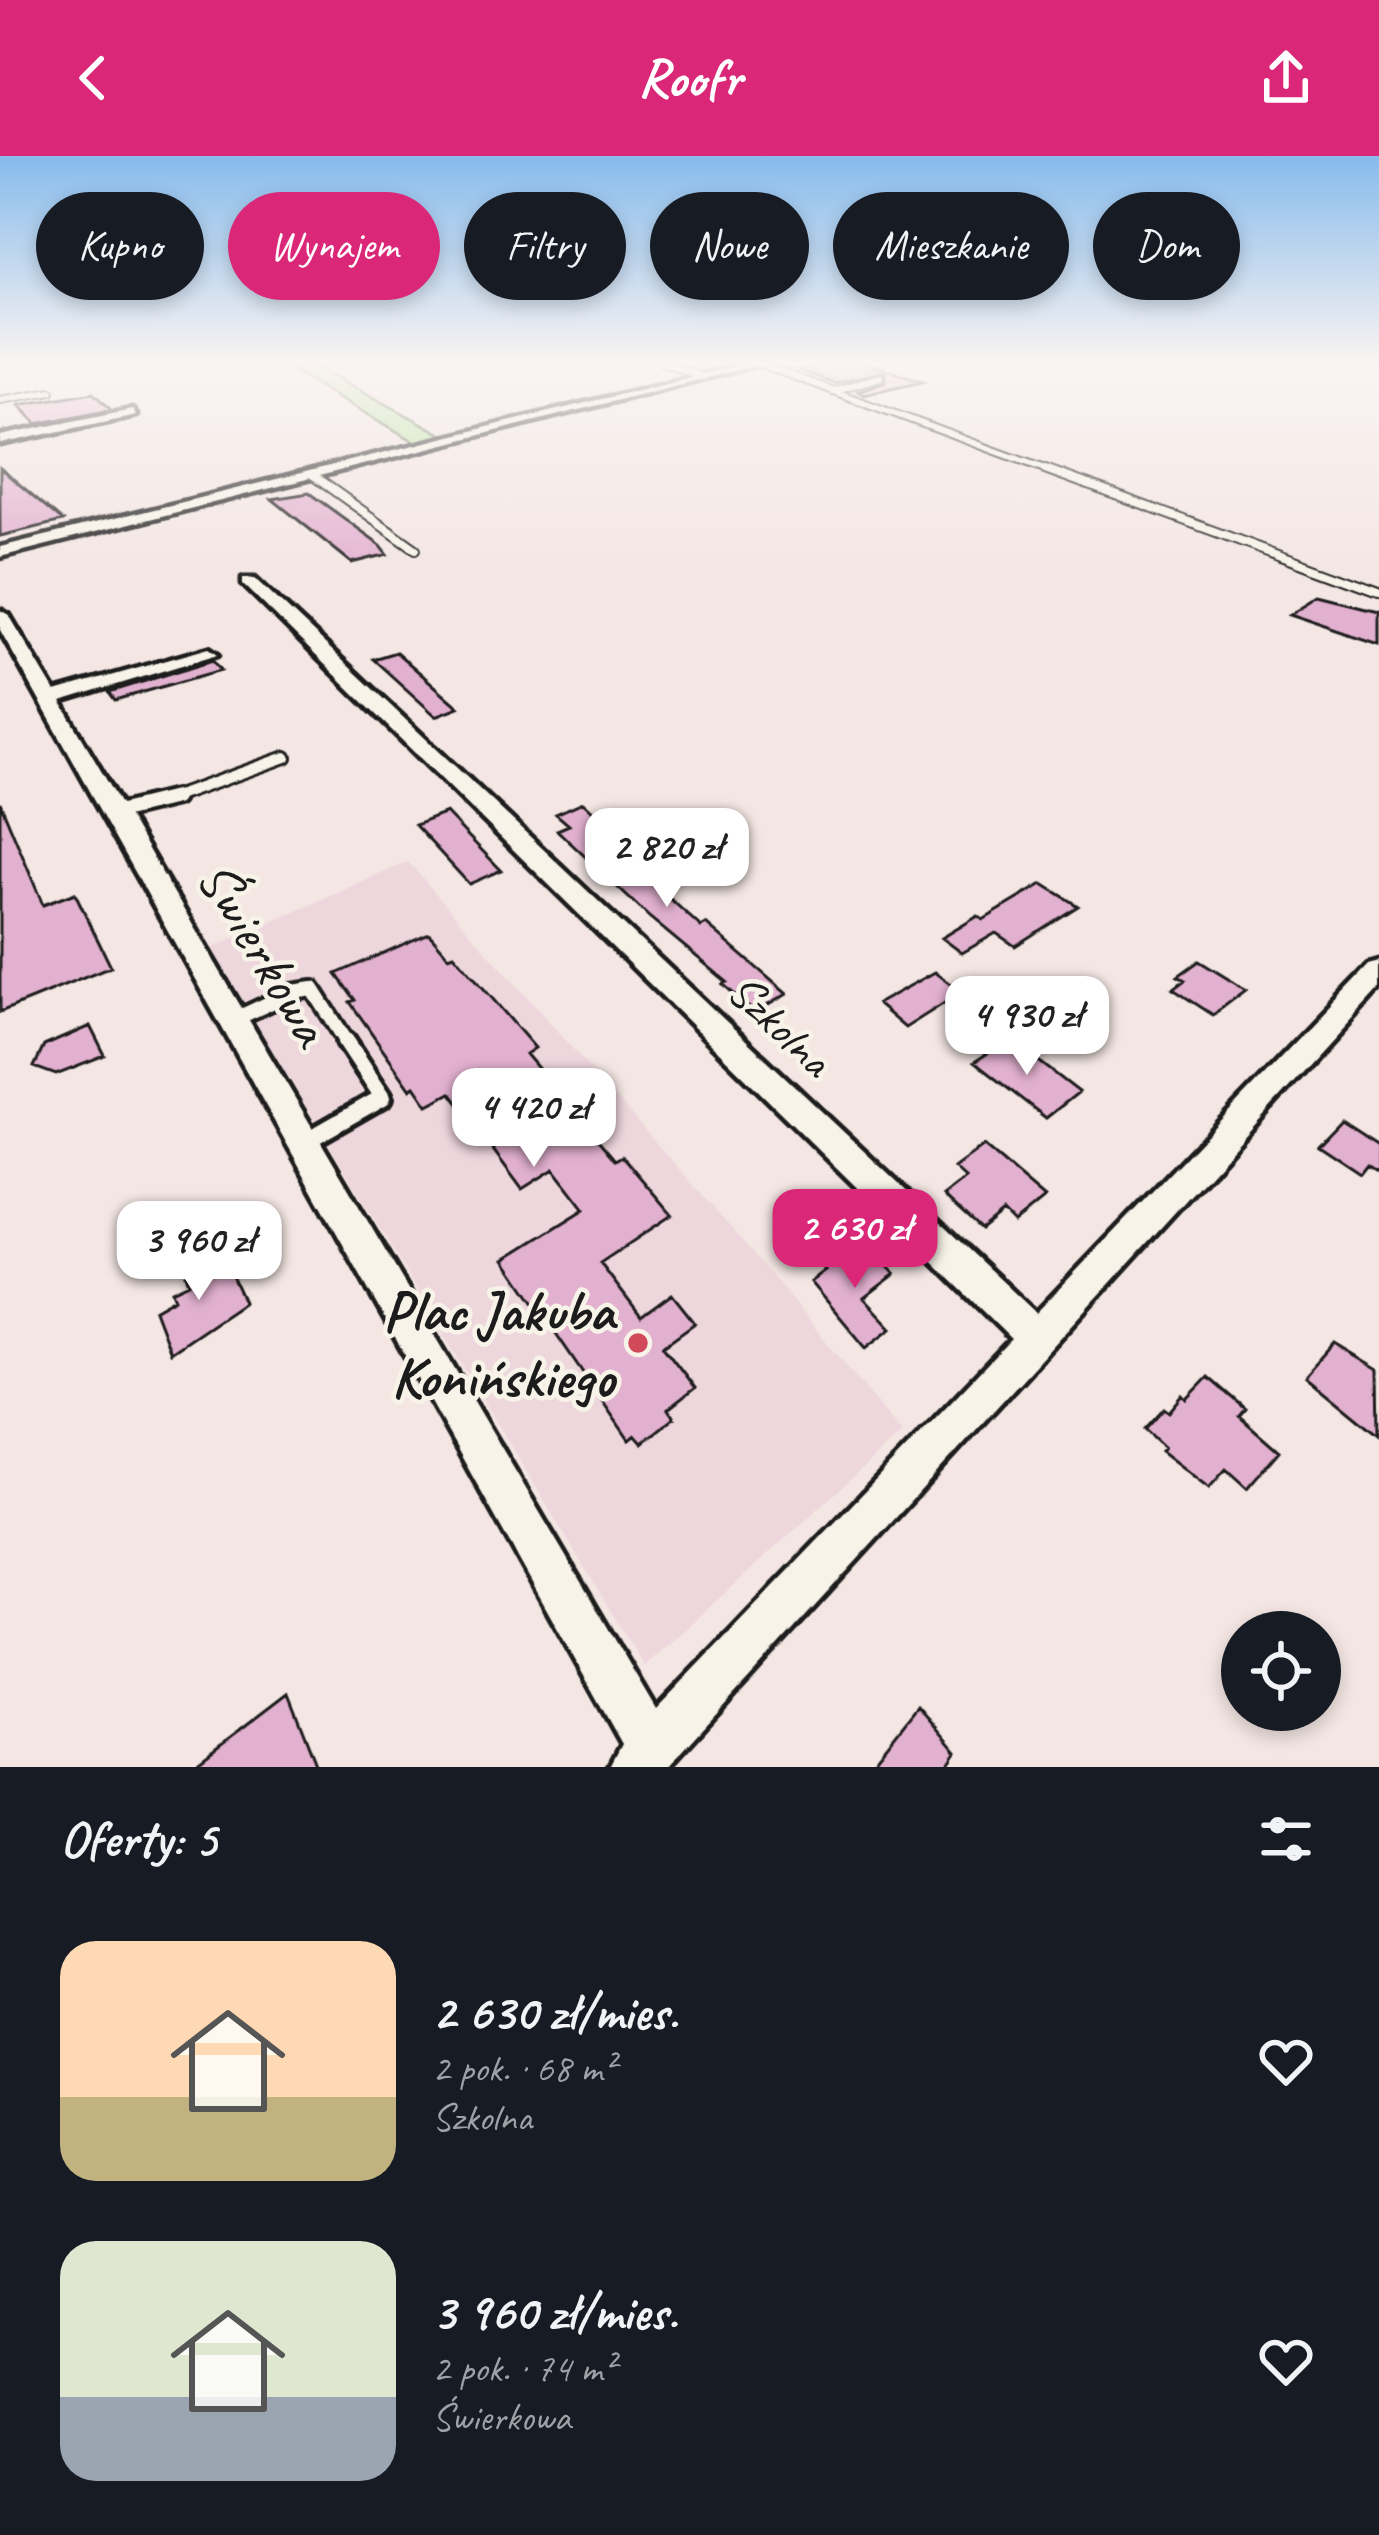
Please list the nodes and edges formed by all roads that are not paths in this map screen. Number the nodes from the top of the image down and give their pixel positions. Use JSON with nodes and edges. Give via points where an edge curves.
{"nodes":[{"id":1,"x":465,"y":436,"type":"edge"},
{"id":2,"x":955,"y":436,"type":"edge"},
{"id":3,"x":312,"y":475,"type":"junction"},
{"id":4,"x":416,"y":549,"type":"dead end"},
{"id":5,"x":0,"y":551,"type":"edge"},
{"id":6,"x":249,"y":580,"type":"dead end"},
{"id":7,"x":1379,"y":592,"type":"edge"},
{"id":8,"x":0,"y":615,"type":"edge"},
{"id":9,"x":209,"y":654,"type":"dead end"},
{"id":10,"x":50,"y":700,"type":"junction"},
{"id":11,"x":286,"y":757,"type":"dead end"},
{"id":12,"x":114,"y":813,"type":"junction"},
{"id":13,"x":1379,"y":972,"type":"edge"},
{"id":14,"x":235,"y":1018,"type":"junction"},
{"id":15,"x":306,"y":1142,"type":"junction"},
{"id":16,"x":1036,"y":1340,"type":"junction"},
{"id":17,"x":650,"y":1761,"type":"edge"}],
"edges":[{"from":1,"to":3,"type":"street"},
{"from":2,"to":7,"type":"lane"},
{"from":3,"to":4,"type":"lane"},
{"from":3,"to":5,"type":"street"},
{"from":6,"to":16,"type":"street","name":"Szkolna"},
{"from":8,"to":10,"type":"street","name":"Świerkowa"},
{"from":9,"to":10,"type":"street"},
{"from":10,"to":12,"type":"street","name":"Świerkowa"},
{"from":11,"to":12,"type":"lane"},
{"from":12,"to":14,"type":"street","name":"Świerkowa"},
{"from":13,"to":16,"type":"street"},
{"from":14,"to":15,"type":"street","name":"Świerkowa"},
{"from":14,"to":15,"type":"lane","via":[[313,989],[383,1097]]},
{"from":15,"to":17,"type":"street","name":"Świerkowa"},
{"from":16,"to":17,"type":"street"}]}
